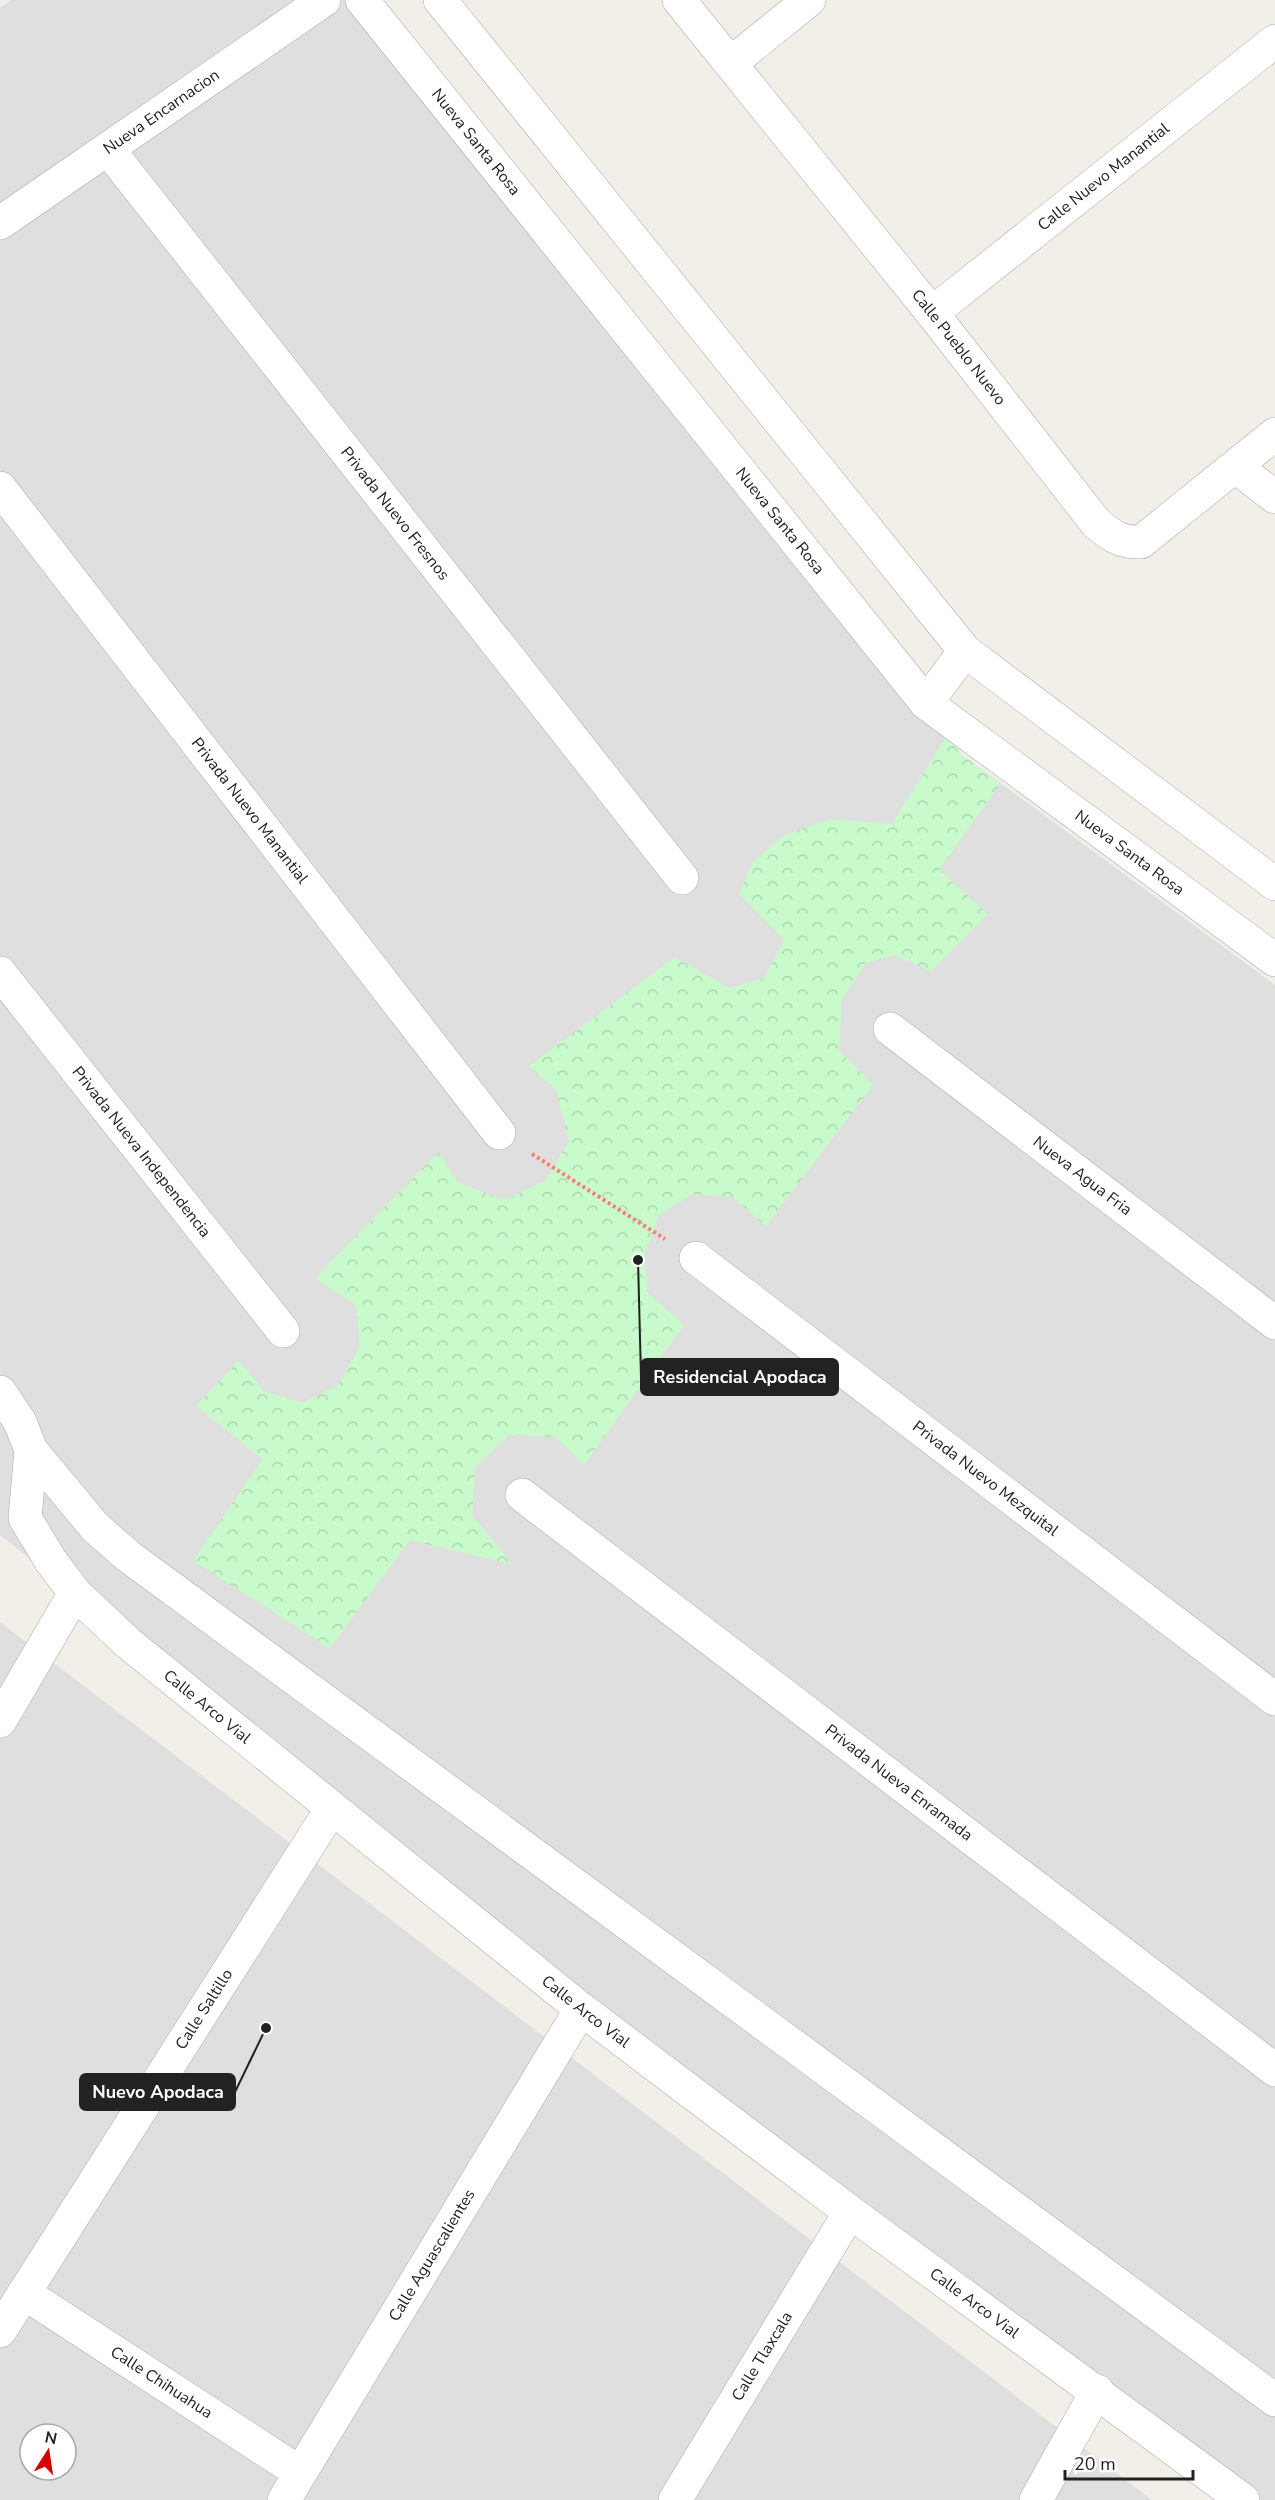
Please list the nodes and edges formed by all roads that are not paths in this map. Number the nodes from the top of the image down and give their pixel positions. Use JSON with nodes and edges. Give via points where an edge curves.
{"nodes":[{"id":1,"x":324,"y":0,"type":"edge"},
{"id":2,"x":362,"y":0,"type":"edge"},
{"id":3,"x":440,"y":0,"type":"edge"},
{"id":4,"x":679,"y":0,"type":"edge"},
{"id":5,"x":809,"y":0,"type":"edge"},
{"id":6,"x":1275,"y":41,"type":"edge"},
{"id":7,"x":731,"y":63,"type":"junction"},
{"id":8,"x":108,"y":149,"type":"junction"},
{"id":9,"x":0,"y":223,"type":"edge"},
{"id":10,"x":932,"y":313,"type":"junction"},
{"id":11,"x":1275,"y":434,"type":"edge"},
{"id":12,"x":1236,"y":467,"type":"junction"},
{"id":13,"x":0,"y":488,"type":"edge"},
{"id":14,"x":1275,"y":497,"type":"edge"},
{"id":15,"x":966,"y":651,"type":"junction"},
{"id":16,"x":926,"y":703,"type":"junction"},
{"id":17,"x":682,"y":878,"type":"dead end"},
{"id":18,"x":1275,"y":884,"type":"edge"},
{"id":19,"x":1275,"y":960,"type":"edge"},
{"id":20,"x":0,"y":973,"type":"edge"},
{"id":21,"x":890,"y":1029,"type":"dead end"},
{"id":22,"x":499,"y":1133,"type":"road end"},
{"id":23,"x":696,"y":1258,"type":"road end"},
{"id":24,"x":1275,"y":1323,"type":"edge"},
{"id":25,"x":283,"y":1331,"type":"dead end"},
{"id":26,"x":0,"y":1392,"type":"edge"},
{"id":27,"x":31,"y":1450,"type":"junction"},
{"id":28,"x":69,"y":1494,"type":"junction"},
{"id":29,"x":522,"y":1495,"type":"dead end"},
{"id":30,"x":12,"y":1524,"type":"edge"},
{"id":31,"x":75,"y":1593,"type":"junction"},
{"id":32,"x":1275,"y":1699,"type":"edge"},
{"id":33,"x":0,"y":1721,"type":"edge"},
{"id":34,"x":332,"y":1808,"type":"junction"},
{"id":35,"x":581,"y":2009,"type":"junction"},
{"id":36,"x":1275,"y":2070,"type":"edge"},
{"id":37,"x":850,"y":2212,"type":"junction"},
{"id":38,"x":24,"y":2293,"type":"junction"},
{"id":39,"x":0,"y":2331,"type":"edge"},
{"id":40,"x":1096,"y":2391,"type":"junction"},
{"id":41,"x":1275,"y":2400,"type":"edge"},
{"id":42,"x":291,"y":2486,"type":"edge"},
{"id":43,"x":675,"y":2500,"type":"edge"},
{"id":44,"x":1036,"y":2500,"type":"edge"},
{"id":45,"x":1243,"y":2500,"type":"edge"}],
"edges":[{"from":1,"to":8,"type":"street","name":"Nueva Encarnacion"},
{"from":2,"to":16,"type":"street","name":"Nueva Santa Rosa"},
{"from":3,"to":15,"type":"street"},
{"from":4,"to":7,"type":"street","name":"Calle Pueblo Nuevo"},
{"from":5,"to":7,"type":"street"},
{"from":6,"to":10,"type":"street","name":"Calle Nuevo Manantial"},
{"from":7,"to":10,"type":"street","name":"Calle Pueblo Nuevo"},
{"from":8,"to":9,"type":"street","name":"Nueva Encarnacion"},
{"from":8,"to":17,"type":"street","name":"Privada Nuevo Fresnos"},
{"from":10,"to":12,"type":"street","name":"Calle Pueblo Nuevo","via":[[1097,524],[1114,537],[1126,543],[1141,542]]},
{"from":11,"to":12,"type":"street","name":"Calle Pueblo Nuevo"},
{"from":12,"to":14,"type":"street"},
{"from":13,"to":22,"type":"street","name":"Privada Nuevo Manantial"},
{"from":15,"to":16,"type":"street"},
{"from":15,"to":18,"type":"street"},
{"from":16,"to":19,"type":"street","name":"Nueva Santa Rosa"},
{"from":20,"to":25,"type":"street","name":"Privada Nueva Independencia"},
{"from":21,"to":24,"type":"street","name":"Nueva Agua Fria"},
{"from":23,"to":32,"type":"street","name":"Privada Nuevo Mezquital"},
{"from":26,"to":27,"type":"street","via":[[20,1422]]},
{"from":27,"to":28,"type":"street"},
{"from":27,"to":30,"type":"street"},
{"from":28,"to":30,"type":"street"},
{"from":28,"to":41,"type":"street","via":[[95,1527],[128,1556]]},
{"from":29,"to":36,"type":"street","name":"Privada Nueva Enramada"},
{"from":30,"to":31,"type":"street","name":"Calle Arco Vial","via":[[51,1561]]},
{"from":31,"to":33,"type":"street"},
{"from":31,"to":34,"type":"street","name":"Calle Arco Vial","via":[[186,1692]]},
{"from":34,"to":35,"type":"street","name":"Calle Arco Vial"},
{"from":34,"to":38,"type":"street","name":"Calle Saltillo"},
{"from":35,"to":37,"type":"street","name":"Calle Arco Vial"},
{"from":35,"to":42,"type":"street","name":"Calle Aguascalientes"},
{"from":37,"to":40,"type":"street","name":"Calle Arco Vial"},
{"from":37,"to":43,"type":"street","name":"Calle Tlaxcala"},
{"from":38,"to":39,"type":"street","name":"Calle Saltillo"},
{"from":38,"to":42,"type":"street","name":"Calle Chihuahua"},
{"from":40,"to":44,"type":"street"},
{"from":40,"to":45,"type":"street","name":"Calle Arco Vial"}]}
